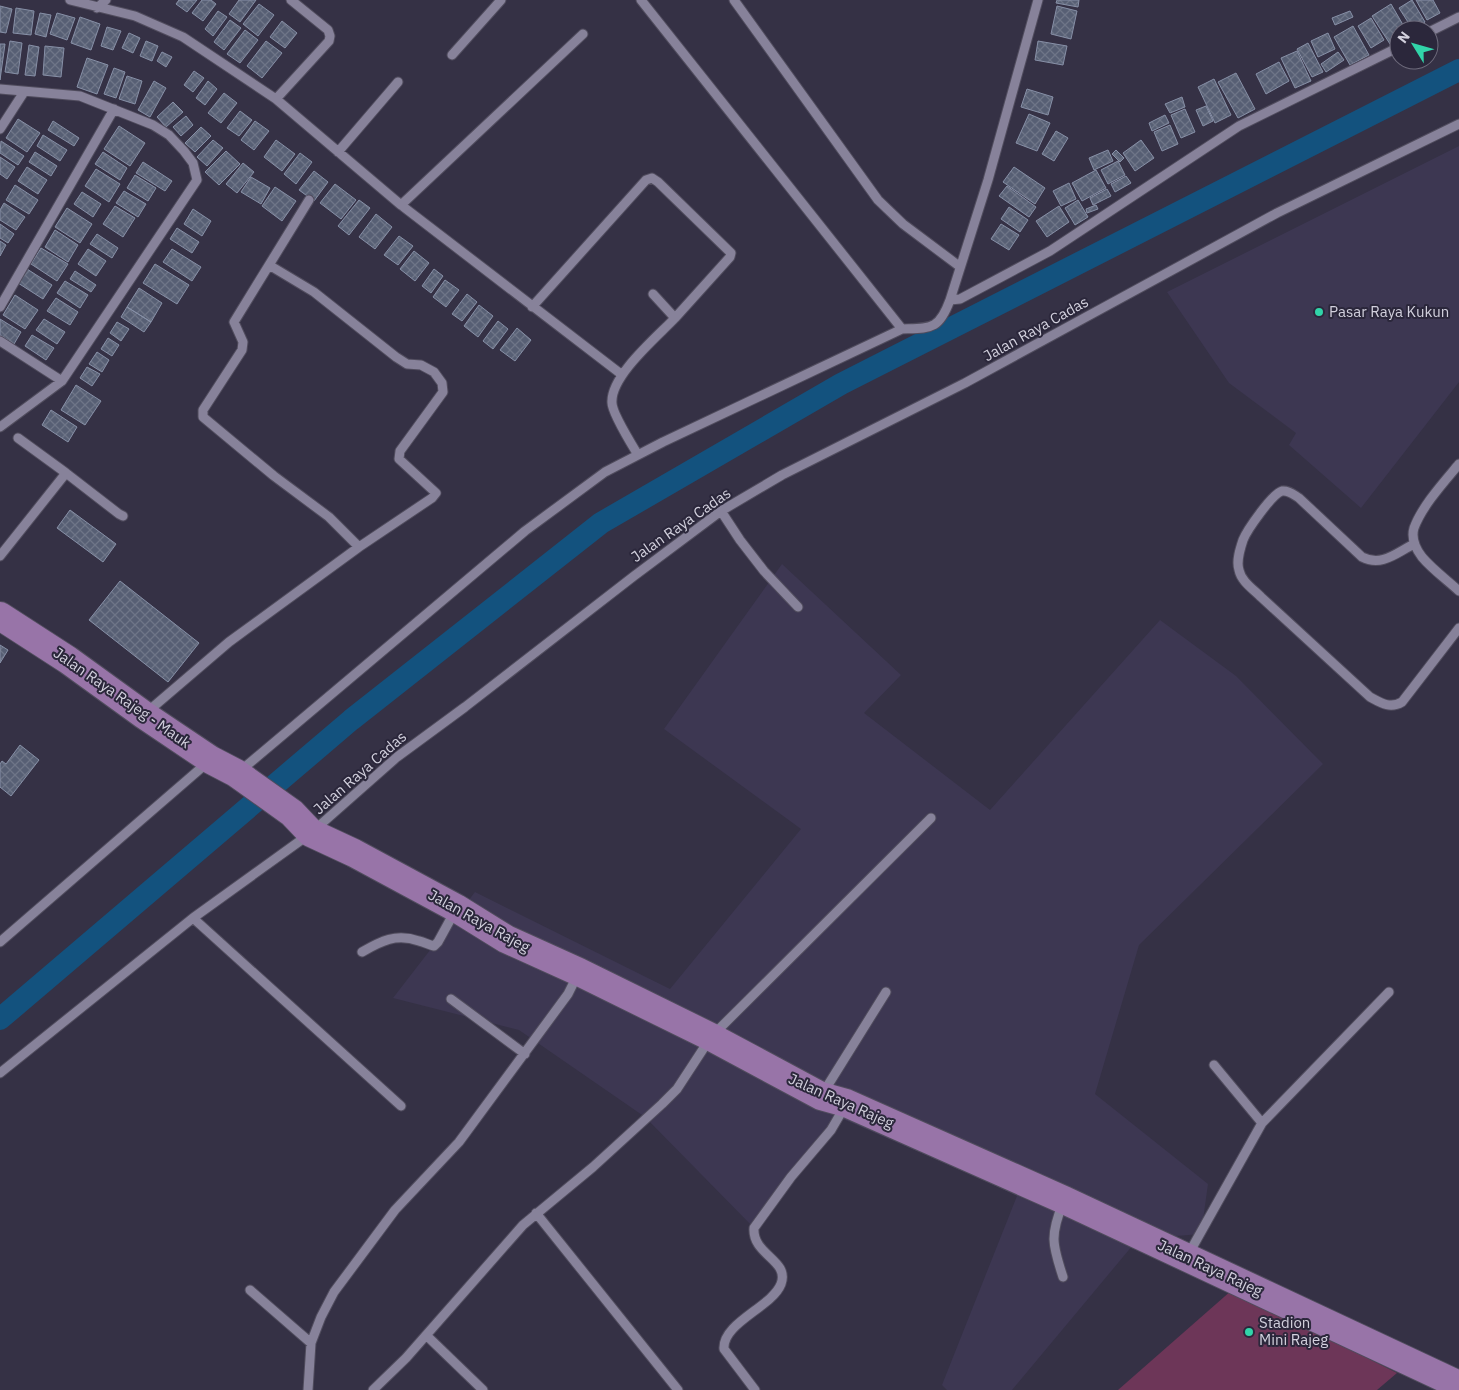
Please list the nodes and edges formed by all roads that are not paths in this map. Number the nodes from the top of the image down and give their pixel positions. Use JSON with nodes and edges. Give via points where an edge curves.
{"nodes":[{"id":1,"x":70,"y":0,"type":"edge"},
{"id":2,"x":106,"y":0,"type":"edge"},
{"id":3,"x":291,"y":0,"type":"edge"},
{"id":4,"x":501,"y":0,"type":"edge"},
{"id":5,"x":641,"y":0,"type":"edge"},
{"id":6,"x":734,"y":0,"type":"edge"},
{"id":7,"x":1038,"y":0,"type":"edge"},
{"id":8,"x":97,"y":8,"type":"junction"},
{"id":9,"x":1459,"y":17,"type":"edge"},
{"id":10,"x":1439,"y":27,"type":"edge"},
{"id":11,"x":583,"y":34,"type":"dead end"},
{"id":12,"x":1389,"y":51,"type":"edge"},
{"id":13,"x":452,"y":55,"type":"dead end"},
{"id":14,"x":398,"y":82,"type":"dead end"},
{"id":15,"x":0,"y":89,"type":"edge"},
{"id":16,"x":24,"y":92,"type":"junction"},
{"id":17,"x":276,"y":100,"type":"junction"},
{"id":18,"x":114,"y":109,"type":"junction"},
{"id":19,"x":1459,"y":124,"type":"edge"},
{"id":20,"x":0,"y":129,"type":"edge"},
{"id":21,"x":338,"y":152,"type":"junction"},
{"id":22,"x":309,"y":200,"type":"dead end"},
{"id":23,"x":401,"y":205,"type":"junction"},
{"id":24,"x":269,"y":265,"type":"junction"},
{"id":25,"x":960,"y":266,"type":"junction"},
{"id":26,"x":653,"y":294,"type":"dead end"},
{"id":27,"x":949,"y":304,"type":"junction"},
{"id":28,"x":532,"y":306,"type":"junction"},
{"id":29,"x":0,"y":307,"type":"edge"},
{"id":30,"x":675,"y":318,"type":"junction"},
{"id":31,"x":902,"y":329,"type":"junction"},
{"id":32,"x":0,"y":341,"type":"edge"},
{"id":33,"x":621,"y":374,"type":"junction"},
{"id":34,"x":62,"y":381,"type":"junction"},
{"id":35,"x":0,"y":427,"type":"edge"},
{"id":36,"x":18,"y":438,"type":"dead end"},
{"id":37,"x":638,"y":455,"type":"junction"},
{"id":38,"x":1459,"y":464,"type":"edge"},
{"id":39,"x":66,"y":473,"type":"junction"},
{"id":40,"x":721,"y":511,"type":"junction"},
{"id":41,"x":123,"y":516,"type":"dead end"},
{"id":42,"x":1414,"y":544,"type":"junction"},
{"id":43,"x":359,"y":547,"type":"junction"},
{"id":44,"x":0,"y":556,"type":"edge"},
{"id":45,"x":1459,"y":591,"type":"edge"},
{"id":46,"x":798,"y":607,"type":"dead end"},
{"id":47,"x":0,"y":616,"type":"edge"},
{"id":48,"x":1459,"y":628,"type":"edge"},
{"id":49,"x":144,"y":714,"type":"junction"},
{"id":50,"x":211,"y":760,"type":"junction"},
{"id":51,"x":241,"y":776,"type":"junction"},
{"id":52,"x":931,"y":818,"type":"dead end"},
{"id":53,"x":312,"y":833,"type":"junction"},
{"id":54,"x":456,"y":908,"type":"junction"},
{"id":55,"x":192,"y":918,"type":"junction"},
{"id":56,"x":0,"y":942,"type":"edge"},
{"id":57,"x":362,"y":952,"type":"dead end"},
{"id":58,"x":579,"y":972,"type":"junction"},
{"id":59,"x":886,"y":992,"type":"dead end"},
{"id":60,"x":1389,"y":992,"type":"dead end"},
{"id":61,"x":451,"y":999,"type":"dead end"},
{"id":62,"x":710,"y":1037,"type":"junction"},
{"id":63,"x":525,"y":1054,"type":"junction"},
{"id":64,"x":1214,"y":1065,"type":"dead end"},
{"id":65,"x":0,"y":1073,"type":"edge"},
{"id":66,"x":834,"y":1099,"type":"junction"},
{"id":67,"x":401,"y":1106,"type":"dead end"},
{"id":68,"x":1262,"y":1123,"type":"junction"},
{"id":69,"x":1064,"y":1200,"type":"junction"},
{"id":70,"x":536,"y":1213,"type":"junction"},
{"id":71,"x":1186,"y":1257,"type":"junction"},
{"id":72,"x":1063,"y":1277,"type":"dead end"},
{"id":73,"x":250,"y":1290,"type":"dead end"},
{"id":74,"x":426,"y":1335,"type":"junction"},
{"id":75,"x":310,"y":1343,"type":"junction"},
{"id":76,"x":1459,"y":1386,"type":"edge"},
{"id":77,"x":308,"y":1390,"type":"edge"},
{"id":78,"x":373,"y":1390,"type":"edge"},
{"id":79,"x":483,"y":1390,"type":"edge"},
{"id":80,"x":678,"y":1390,"type":"edge"},
{"id":81,"x":755,"y":1390,"type":"edge"}],
"edges":[{"from":1,"to":8,"type":"street"},
{"from":2,"to":8,"type":"street"},
{"from":3,"to":17,"type":"street","via":[[328,30],[330,36]]},
{"from":4,"to":13,"type":"street"},
{"from":5,"to":31,"type":"street"},
{"from":6,"to":25,"type":"street","via":[[878,200],[903,224]]},
{"from":7,"to":25,"type":"street","via":[[988,180]]},
{"from":8,"to":17,"type":"street","via":[[135,16],[183,37]]},
{"from":9,"to":10,"type":"street"},
{"from":11,"to":23,"type":"street"},
{"from":12,"to":27,"type":"street","via":[[1240,126],[1050,252]]},
{"from":14,"to":21,"type":"street"},
{"from":15,"to":16,"type":"street"},
{"from":16,"to":18,"type":"street","via":[[80,96]]},
{"from":16,"to":20,"type":"street"},
{"from":17,"to":21,"type":"street"},
{"from":18,"to":29,"type":"street"},
{"from":18,"to":34,"type":"street","via":[[153,124],[169,135],[193,163],[196,180]]},
{"from":19,"to":40,"type":"street","name":"Jalan Raya Cadas","via":[[1277,213],[966,383],[782,474]]},
{"from":21,"to":23,"type":"street"},
{"from":22,"to":24,"type":"street"},
{"from":23,"to":28,"type":"street"},
{"from":24,"to":43,"type":"street","via":[[234,322],[243,342],[242,350],[203,410],[203,416],[329,517]]},
{"from":24,"to":43,"type":"street","via":[[314,292],[406,364],[421,365],[434,372],[442,383],[443,392],[400,451],[399,458],[436,492]]},
{"from":25,"to":27,"type":"street"},
{"from":26,"to":30,"type":"street"},
{"from":27,"to":31,"type":"street","via":[[934,326]]},
{"from":28,"to":30,"type":"street","via":[[646,180],[652,178],[731,253]]},
{"from":28,"to":33,"type":"street"},
{"from":30,"to":33,"type":"street"},
{"from":31,"to":37,"type":"street"},
{"from":32,"to":34,"type":"street"},
{"from":33,"to":37,"type":"street","via":[[613,391],[612,405]]},
{"from":34,"to":35,"type":"street"},
{"from":36,"to":39,"type":"street"},
{"from":37,"to":51,"type":"street","via":[[606,472],[525,531]]},
{"from":38,"to":42,"type":"street","via":[[1420,516],[1414,530]]},
{"from":39,"to":41,"type":"street"},
{"from":39,"to":44,"type":"street"},
{"from":40,"to":46,"type":"street","via":[[764,572]]},
{"from":40,"to":53,"type":"street","name":"Jalan Raya Cadas","via":[[397,757]]},
{"from":42,"to":45,"type":"street","via":[[1422,557]]},
{"from":42,"to":48,"type":"street","via":[[1386,559],[1369,560],[1299,498],[1282,491],[1271,500],[1244,537],[1238,568],[1243,580],[1260,597],[1370,697],[1383,704],[1402,702]]},
{"from":43,"to":49,"type":"street","via":[[229,642]]},
{"from":47,"to":49,"type":"main road","name":"Jalan Raya Rajeg - Mauk"},
{"from":49,"to":50,"type":"main road","name":"Jalan Raya Rajeg - Mauk"},
{"from":50,"to":51,"type":"main road","name":"Jalan Raya Rajeg - Mauk"},
{"from":50,"to":56,"type":"street"},
{"from":51,"to":53,"type":"main road","name":"Jalan Raya Rajeg","via":[[292,813]]},
{"from":52,"to":62,"type":"street"},
{"from":53,"to":54,"type":"main road","name":"Jalan Raya Rajeg"},
{"from":53,"to":55,"type":"street","name":"Jalan Raya Cadas"},
{"from":54,"to":57,"type":"street","via":[[434,946],[399,937],[388,938]]},
{"from":54,"to":58,"type":"main road","name":"Jalan Raya Rajeg","via":[[506,939]]},
{"from":55,"to":65,"type":"street","name":"Jalan Raya Cadas"},
{"from":55,"to":67,"type":"street"},
{"from":58,"to":62,"type":"main road","name":"Jalan Raya Rajeg"},
{"from":58,"to":63,"type":"street","via":[[568,994]]},
{"from":59,"to":66,"type":"street"},
{"from":60,"to":68,"type":"street"},
{"from":61,"to":63,"type":"street"},
{"from":62,"to":66,"type":"main road","name":"Jalan Raya Rajeg"},
{"from":62,"to":70,"type":"street","via":[[677,1089],[593,1167]]},
{"from":63,"to":75,"type":"street","via":[[459,1142],[395,1210],[334,1292]]},
{"from":64,"to":68,"type":"street"},
{"from":66,"to":69,"type":"main road","name":"Jalan Raya Rajeg"},
{"from":66,"to":81,"type":"street","via":[[832,1130],[754,1228],[755,1242],[780,1269],[781,1285],[729,1333],[724,1349]]},
{"from":68,"to":71,"type":"street"},
{"from":69,"to":71,"type":"main road","name":"Jalan Raya Rajeg"},
{"from":69,"to":72,"type":"street","via":[[1053,1235]]},
{"from":70,"to":74,"type":"street"},
{"from":70,"to":80,"type":"street"},
{"from":71,"to":76,"type":"main road","name":"Jalan Raya Rajeg"},
{"from":73,"to":75,"type":"street"},
{"from":74,"to":78,"type":"street"},
{"from":74,"to":79,"type":"street"},
{"from":75,"to":77,"type":"street"}]}
